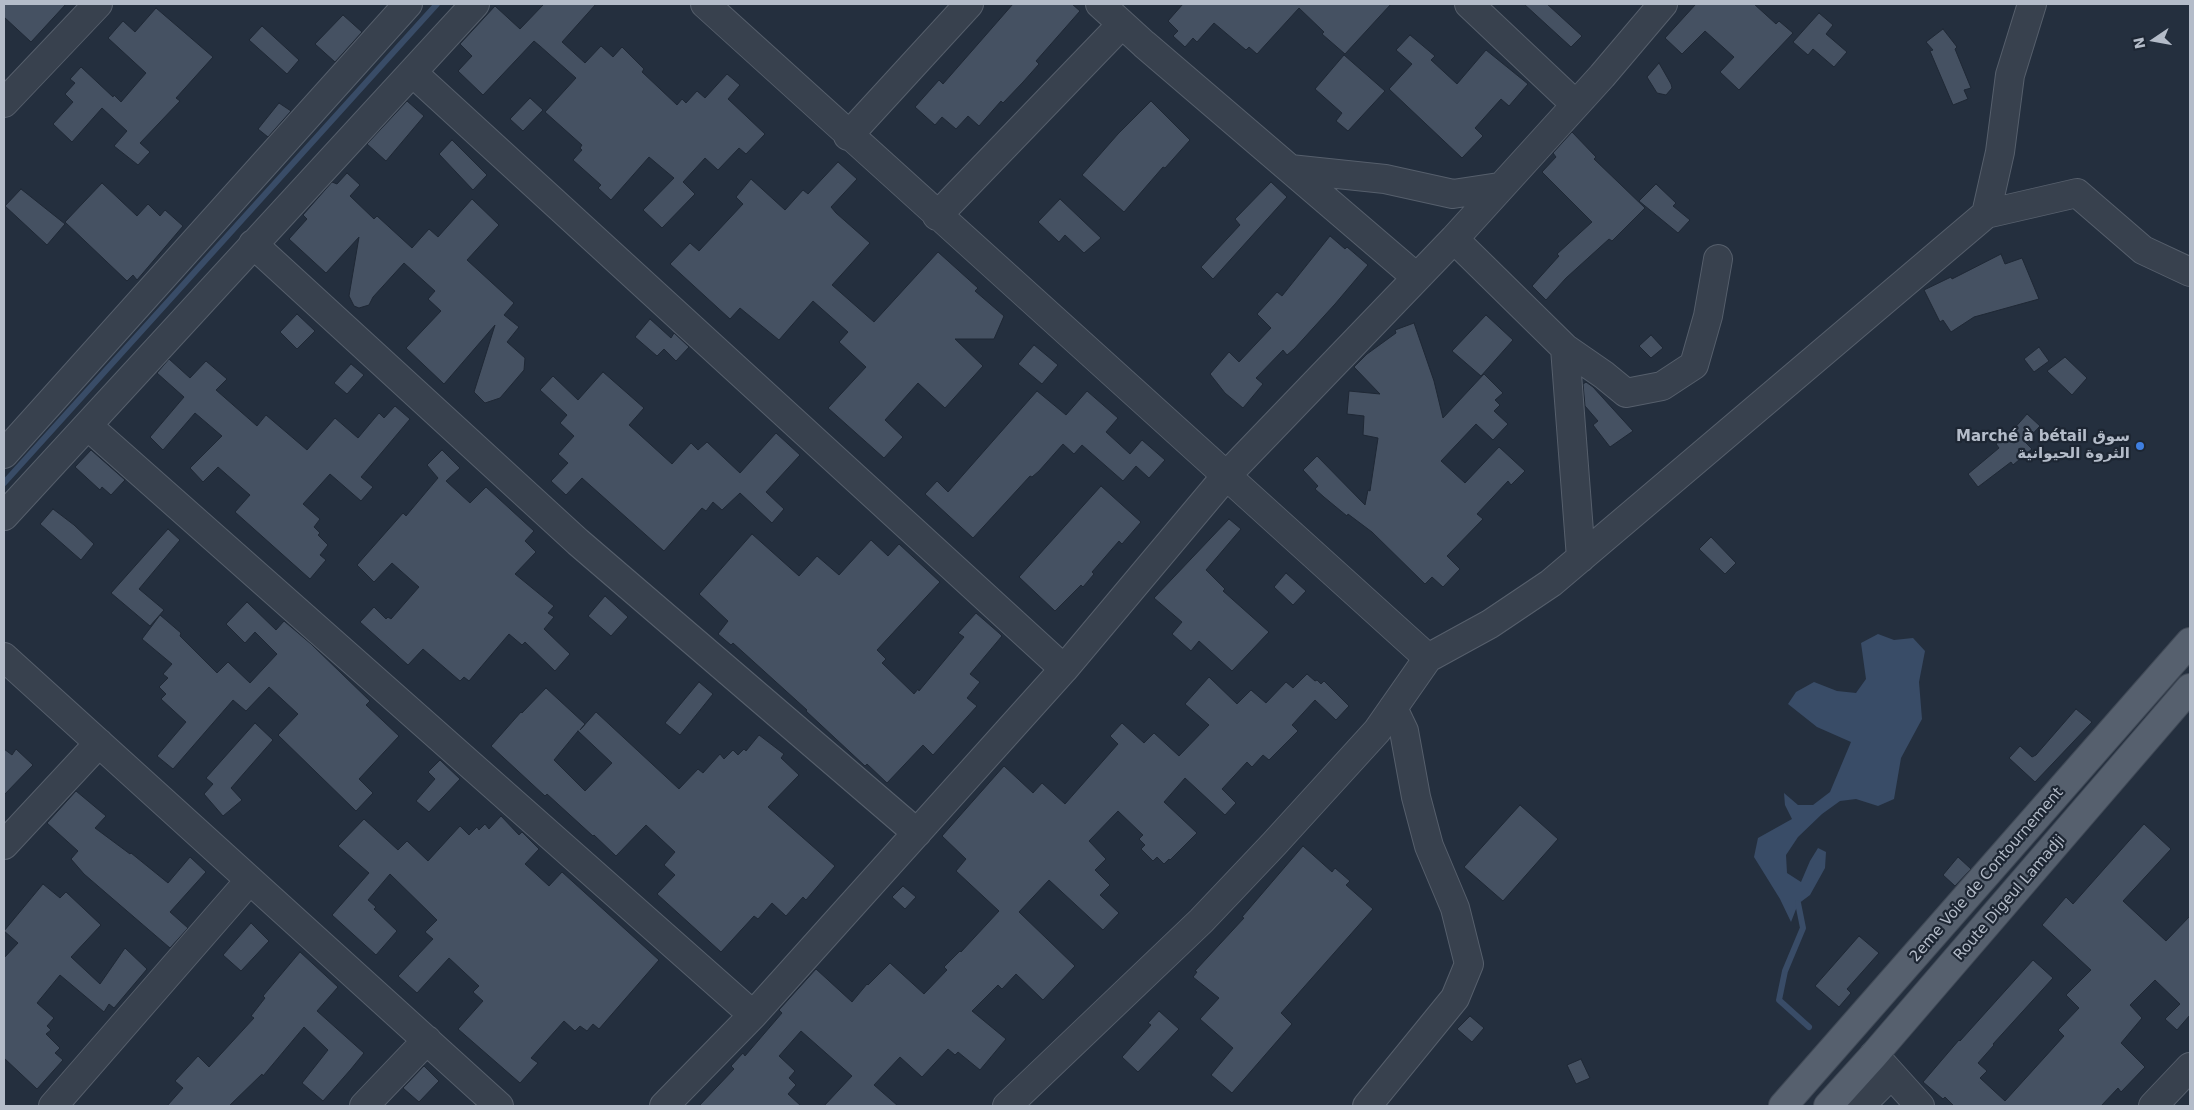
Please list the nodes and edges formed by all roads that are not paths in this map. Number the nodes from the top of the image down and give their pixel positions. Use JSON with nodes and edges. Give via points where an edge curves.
{"nodes":[{"id":1,"x":98,"y":4,"type":"edge"},
{"id":2,"x":408,"y":4,"type":"edge"},
{"id":3,"x":475,"y":4,"type":"edge"},
{"id":4,"x":705,"y":4,"type":"edge"},
{"id":5,"x":969,"y":4,"type":"edge"},
{"id":6,"x":1100,"y":4,"type":"edge"},
{"id":7,"x":1469,"y":4,"type":"edge"},
{"id":8,"x":1663,"y":4,"type":"edge"},
{"id":9,"x":2032,"y":4,"type":"edge"},
{"id":10,"x":1122,"y":24,"type":"junction"},
{"id":11,"x":413,"y":73,"type":"junction"},
{"id":12,"x":4,"y":103,"type":"edge"},
{"id":13,"x":1576,"y":104,"type":"junction"},
{"id":14,"x":848,"y":136,"type":"junction"},
{"id":15,"x":1290,"y":169,"type":"junction"},
{"id":16,"x":1499,"y":187,"type":"junction"},
{"id":17,"x":1986,"y":214,"type":"junction"},
{"id":18,"x":937,"y":216,"type":"junction"},
{"id":19,"x":1454,"y":239,"type":"junction"},
{"id":20,"x":253,"y":244,"type":"junction"},
{"id":21,"x":1718,"y":259,"type":"dead end"},
{"id":22,"x":2190,"y":272,"type":"edge"},
{"id":23,"x":1416,"y":278,"type":"junction"},
{"id":24,"x":1564,"y":348,"type":"junction"},
{"id":25,"x":88,"y":426,"type":"junction"},
{"id":26,"x":4,"y":454,"type":"edge"},
{"id":27,"x":1226,"y":476,"type":"junction"},
{"id":28,"x":4,"y":516,"type":"edge"},
{"id":29,"x":1581,"y":558,"type":"junction"},
{"id":30,"x":2190,"y":642,"type":"edge"},
{"id":31,"x":4,"y":657,"type":"edge"},
{"id":32,"x":1428,"y":658,"type":"junction"},
{"id":33,"x":1064,"y":669,"type":"junction"},
{"id":34,"x":2190,"y":688,"type":"edge"},
{"id":35,"x":1393,"y":708,"type":"junction"},
{"id":36,"x":99,"y":742,"type":"junction"},
{"id":37,"x":916,"y":833,"type":"junction"},
{"id":38,"x":4,"y":845,"type":"edge"},
{"id":39,"x":249,"y":881,"type":"junction"},
{"id":40,"x":754,"y":1015,"type":"junction"},
{"id":41,"x":427,"y":1040,"type":"junction"},
{"id":42,"x":1883,"y":1065,"type":"junction"},
{"id":43,"x":2190,"y":1067,"type":"edge"},
{"id":44,"x":53,"y":1106,"type":"edge"},
{"id":45,"x":364,"y":1106,"type":"edge"},
{"id":46,"x":499,"y":1106,"type":"edge"},
{"id":47,"x":664,"y":1106,"type":"edge"},
{"id":48,"x":1007,"y":1106,"type":"edge"},
{"id":49,"x":1367,"y":1106,"type":"edge"},
{"id":50,"x":1783,"y":1106,"type":"edge"},
{"id":51,"x":1828,"y":1106,"type":"edge"},
{"id":52,"x":1860,"y":1106,"type":"edge"},
{"id":53,"x":1920,"y":1106,"type":"edge"},
{"id":54,"x":2153,"y":1106,"type":"edge"}],
"edges":[{"from":1,"to":12,"type":"street"},
{"from":2,"to":26,"type":"street"},
{"from":3,"to":11,"type":"street"},
{"from":4,"to":14,"type":"street"},
{"from":5,"to":14,"type":"street"},
{"from":6,"to":10,"type":"street"},
{"from":7,"to":13,"type":"street"},
{"from":8,"to":13,"type":"street"},
{"from":9,"to":17,"type":"street","via":[[2010,75],[2000,152]]},
{"from":10,"to":15,"type":"street"},
{"from":10,"to":18,"type":"street"},
{"from":11,"to":20,"type":"street"},
{"from":11,"to":33,"type":"street"},
{"from":13,"to":16,"type":"street"},
{"from":14,"to":18,"type":"street"},
{"from":15,"to":16,"type":"street","via":[[1385,179],[1453,194]]},
{"from":15,"to":23,"type":"street"},
{"from":16,"to":19,"type":"street"},
{"from":17,"to":22,"type":"street","via":[[2077,193],[2143,250]]},
{"from":17,"to":29,"type":"street"},
{"from":18,"to":27,"type":"street"},
{"from":19,"to":23,"type":"street"},
{"from":19,"to":24,"type":"street"},
{"from":20,"to":25,"type":"street"},
{"from":20,"to":37,"type":"street","via":[[578,542]]},
{"from":21,"to":24,"type":"street","via":[[1708,316],[1694,365],[1662,386],[1626,394]]},
{"from":23,"to":27,"type":"street"},
{"from":24,"to":29,"type":"street"},
{"from":25,"to":28,"type":"street"},
{"from":25,"to":40,"type":"street"},
{"from":27,"to":32,"type":"street"},
{"from":27,"to":33,"type":"street"},
{"from":29,"to":32,"type":"street","via":[[1551,583],[1490,624]]},
{"from":30,"to":50,"type":"main road","name":"2eme Voie de Contournement"},
{"from":31,"to":36,"type":"street"},
{"from":32,"to":35,"type":"street"},
{"from":33,"to":37,"type":"street"},
{"from":34,"to":42,"type":"main road","name":"Route Digeul Lamadji"},
{"from":35,"to":48,"type":"street","via":[[1377,731],[1201,921]]},
{"from":35,"to":49,"type":"street","via":[[1404,731],[1429,846],[1455,908],[1469,964],[1455,998]]},
{"from":36,"to":38,"type":"street"},
{"from":36,"to":39,"type":"street"},
{"from":37,"to":40,"type":"street"},
{"from":39,"to":41,"type":"street"},
{"from":39,"to":44,"type":"street"},
{"from":40,"to":47,"type":"street"},
{"from":41,"to":45,"type":"street"},
{"from":41,"to":46,"type":"street"},
{"from":42,"to":51,"type":"main road","name":"Route Digeul Lamadji"},
{"from":42,"to":52,"type":"street"},
{"from":42,"to":53,"type":"street"},
{"from":43,"to":54,"type":"street"}]}
